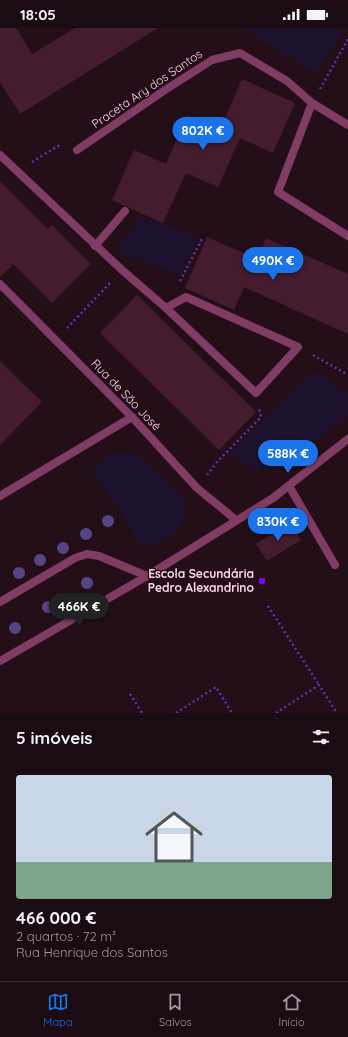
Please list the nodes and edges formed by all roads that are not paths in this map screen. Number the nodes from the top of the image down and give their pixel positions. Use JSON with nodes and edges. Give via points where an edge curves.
{"nodes":[{"id":1,"x":312,"y":103,"type":"junction"},
{"id":2,"x":348,"y":125,"type":"edge"},
{"id":3,"x":77,"y":150,"type":"road end"},
{"id":4,"x":0,"y":155,"type":"edge"},
{"id":5,"x":125,"y":211,"type":"dead end"},
{"id":6,"x":348,"y":236,"type":"edge"},
{"id":7,"x":95,"y":246,"type":"junction"},
{"id":8,"x":0,"y":284,"type":"edge"},
{"id":9,"x":166,"y":308,"type":"junction"},
{"id":10,"x":132,"y":417,"type":"junction"},
{"id":11,"x":348,"y":439,"type":"edge"},
{"id":12,"x":289,"y":486,"type":"junction"},
{"id":13,"x":0,"y":496,"type":"edge"},
{"id":14,"x":236,"y":520,"type":"junction"},
{"id":15,"x":335,"y":565,"type":"dead end"},
{"id":16,"x":147,"y":576,"type":"junction"},
{"id":17,"x":0,"y":602,"type":"edge"},
{"id":18,"x":0,"y":661,"type":"edge"}],
"edges":[{"from":1,"to":2,"type":"street","name":"Praceta Ary dos Santos"},
{"from":1,"to":3,"type":"street","name":"Praceta Ary dos Santos","via":[[287,81],[240,53],[212,60]]},
{"from":1,"to":6,"type":"street","via":[[278,192]]},
{"from":4,"to":7,"type":"street"},
{"from":5,"to":7,"type":"street"},
{"from":7,"to":9,"type":"street"},
{"from":8,"to":10,"type":"street","name":"Rua de São José"},
{"from":9,"to":9,"type":"street","via":[[256,393],[298,347],[186,297]]},
{"from":10,"to":13,"type":"street"},
{"from":10,"to":14,"type":"street","name":"Rua de São José","via":[[198,488]]},
{"from":11,"to":12,"type":"street"},
{"from":12,"to":14,"type":"street"},
{"from":12,"to":15,"type":"street"},
{"from":14,"to":16,"type":"street"},
{"from":16,"to":17,"type":"street","via":[[99,556],[87,554]]},
{"from":16,"to":18,"type":"street"}]}
